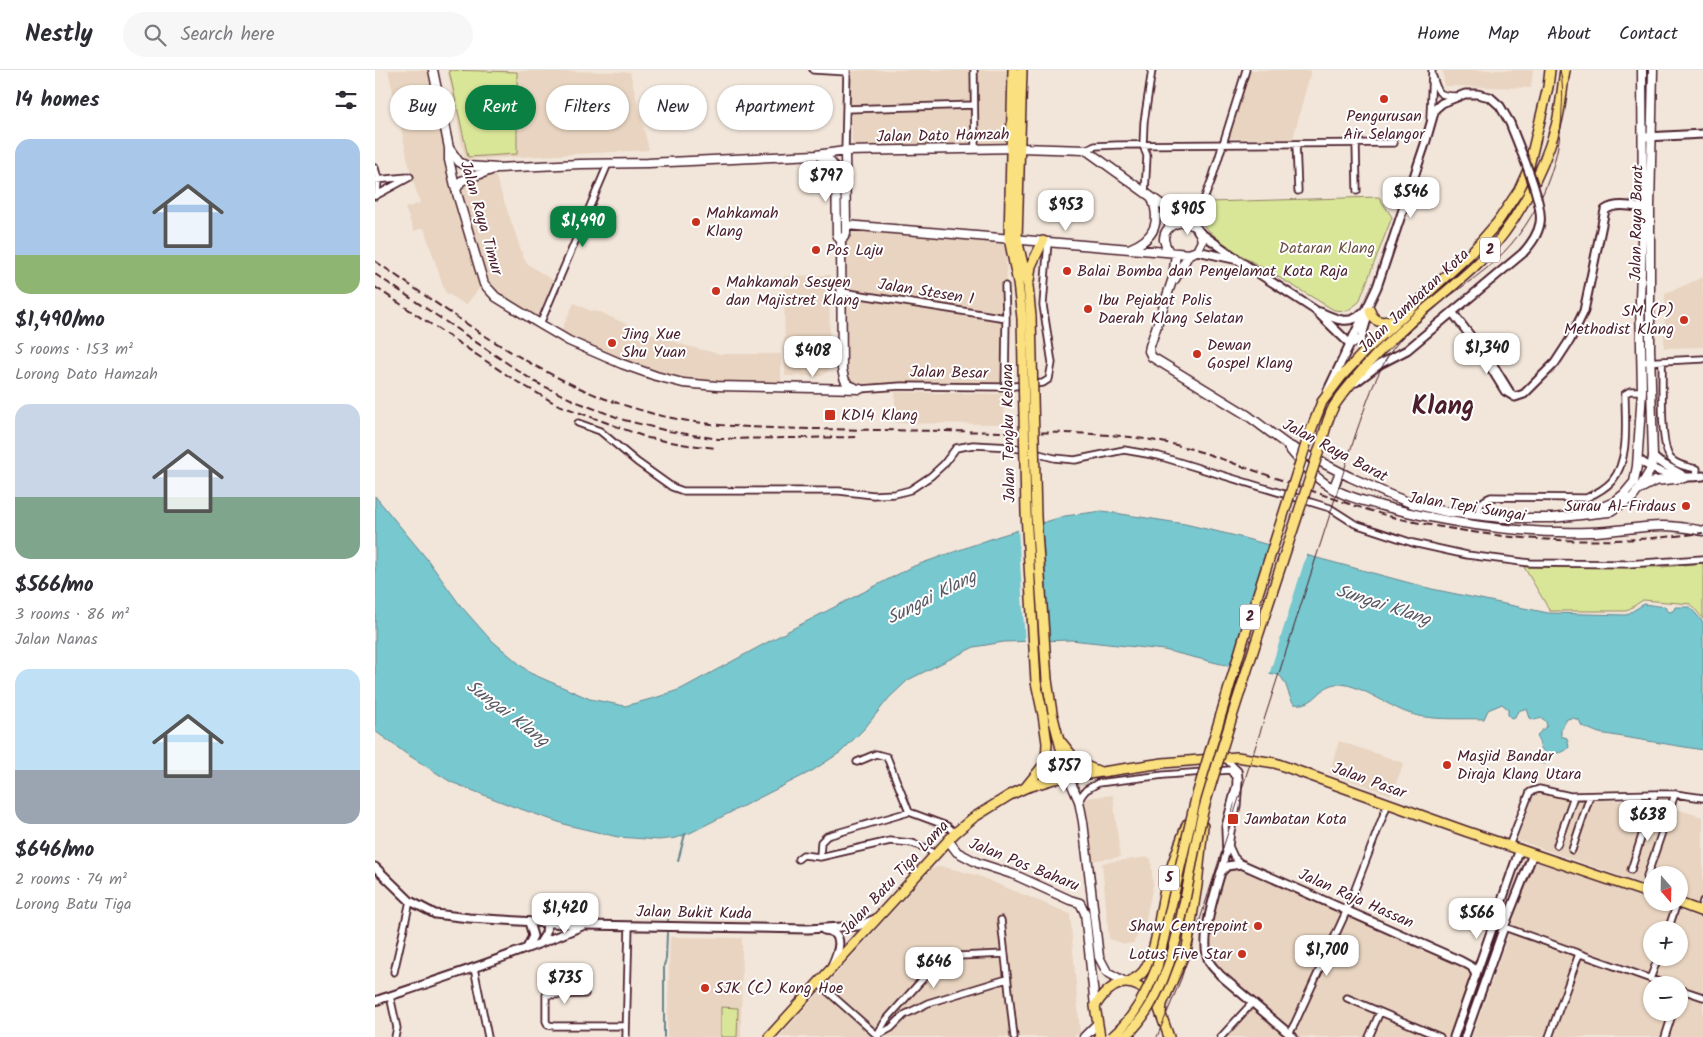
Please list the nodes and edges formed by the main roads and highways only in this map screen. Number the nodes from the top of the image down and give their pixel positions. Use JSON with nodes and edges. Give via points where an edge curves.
{"nodes":[{"id":1,"x":433,"y":70,"type":"edge"},
{"id":2,"x":1013,"y":70,"type":"edge"},
{"id":3,"x":1022,"y":70,"type":"edge"},
{"id":4,"x":1550,"y":70,"type":"edge"},
{"id":5,"x":1565,"y":70,"type":"edge"},
{"id":6,"x":1642,"y":70,"type":"edge"},
{"id":7,"x":1653,"y":70,"type":"edge"},
{"id":8,"x":449,"y":148,"type":"junction"},
{"id":9,"x":1016,"y":148,"type":"junction"},
{"id":10,"x":845,"y":151,"type":"junction"},
{"id":11,"x":816,"y":155,"type":"junction"},
{"id":12,"x":498,"y":168,"type":"junction"},
{"id":13,"x":456,"y":190,"type":"junction"},
{"id":14,"x":1153,"y":198,"type":"junction"},
{"id":15,"x":1646,"y":209,"type":"junction"},
{"id":16,"x":1185,"y":222,"type":"junction"},
{"id":17,"x":846,"y":225,"type":"junction"},
{"id":18,"x":1013,"y":239,"type":"junction"},
{"id":19,"x":841,"y":241,"type":"junction"},
{"id":20,"x":1045,"y":241,"type":"junction"},
{"id":21,"x":1128,"y":248,"type":"junction"},
{"id":22,"x":1172,"y":252,"type":"junction"},
{"id":23,"x":1189,"y":254,"type":"junction"},
{"id":24,"x":1436,"y":285,"type":"junction"},
{"id":25,"x":1028,"y":286,"type":"junction"},
{"id":26,"x":1167,"y":296,"type":"junction"},
{"id":27,"x":1368,"y":309,"type":"road end"},
{"id":28,"x":1026,"y":317,"type":"junction"},
{"id":29,"x":842,"y":369,"type":"junction"},
{"id":30,"x":825,"y":389,"type":"junction"},
{"id":31,"x":1652,"y":414,"type":"junction"},
{"id":32,"x":1638,"y":441,"type":"junction"},
{"id":33,"x":1286,"y":444,"type":"junction"},
{"id":34,"x":1340,"y":472,"type":"junction"},
{"id":35,"x":1693,"y":477,"type":"edge"},
{"id":36,"x":1333,"y":489,"type":"junction"},
{"id":37,"x":1639,"y":489,"type":"junction"},
{"id":38,"x":1585,"y":515,"type":"junction"},
{"id":39,"x":1703,"y":531,"type":"edge"},
{"id":40,"x":1048,"y":714,"type":"junction"},
{"id":41,"x":1057,"y":732,"type":"junction"},
{"id":42,"x":1105,"y":772,"type":"junction"},
{"id":43,"x":1068,"y":776,"type":"junction"},
{"id":44,"x":1025,"y":788,"type":"junction"},
{"id":45,"x":1196,"y":798,"type":"junction"},
{"id":46,"x":1205,"y":803,"type":"junction"},
{"id":47,"x":948,"y":840,"type":"junction"},
{"id":48,"x":1643,"y":891,"type":"edge"},
{"id":49,"x":1092,"y":893,"type":"junction"},
{"id":50,"x":1080,"y":903,"type":"junction"},
{"id":51,"x":1688,"y":906,"type":"edge"},
{"id":52,"x":1701,"y":910,"type":"edge"},
{"id":53,"x":1127,"y":983,"type":"junction"},
{"id":54,"x":1095,"y":1006,"type":"junction"},
{"id":55,"x":1161,"y":1013,"type":"junction"},
{"id":56,"x":1097,"y":1024,"type":"junction"},
{"id":57,"x":769,"y":1037,"type":"edge"},
{"id":58,"x":1084,"y":1037,"type":"edge"},
{"id":59,"x":1100,"y":1037,"type":"edge"},
{"id":60,"x":1112,"y":1037,"type":"edge"},
{"id":61,"x":1125,"y":1037,"type":"edge"},
{"id":62,"x":1169,"y":1037,"type":"edge"}],
"edges":[{"from":1,"to":8,"type":"main road","name":"Jalan Raya Timur"},
{"from":2,"to":9,"type":"highway","name":"Jalan Tengku Kelana"},
{"from":3,"to":9,"type":"highway","name":"Jalan Tengku Kelana"},
{"from":4,"to":24,"type":"highway","name":"Jalan Jambatan Kota","number":"2","via":[[1534,149],[1519,190],[1476,248]]},
{"from":5,"to":46,"type":"highway","name":"Jalan Jambatan Kota","number":"2","bridge":true,"via":[[1556,126],[1547,155],[1526,200],[1476,266],[1374,356],[1335,406]]},
{"from":6,"to":15,"type":"main road","name":"Jalan Raya Barat"},
{"from":7,"to":15,"type":"main road","name":"Jalan Raya Barat"},
{"from":8,"to":12,"type":"main road","via":[[459,162],[467,166]]},
{"from":8,"to":13,"type":"main road","name":"Jalan Raya Timur"},
{"from":9,"to":10,"type":"main road","name":"Jalan Dato Hamzah"},
{"from":9,"to":14,"type":"main road","name":"Jalan Dato Hamzah","via":[[1087,150]]},
{"from":9,"to":18,"type":"highway","name":"Jalan Tengku Kelana"},
{"from":10,"to":11,"type":"main road","name":"Jalan Dato Hamzah"},
{"from":10,"to":17,"type":"main road"},
{"from":11,"to":12,"type":"main road","name":"Jalan Dato Hamzah"},
{"from":11,"to":19,"type":"main road","via":[[829,160],[836,169],[837,235]]},
{"from":12,"to":13,"type":"main road","via":[[461,181]]},
{"from":13,"to":30,"type":"main road","name":"Jalan Raya Timur","via":[[484,284],[496,297],[569,341],[621,364],[683,383]]},
{"from":14,"to":16,"type":"main road"},
{"from":14,"to":21,"type":"main road","via":[[1156,226],[1139,244]]},
{"from":15,"to":31,"type":"main road","name":"Jalan Raya Barat"},
{"from":15,"to":32,"type":"main road","name":"Jalan Raya Barat","via":[[1640,300]]},
{"from":16,"to":22,"type":"main road","via":[[1172,226],[1165,234]]},
{"from":16,"to":23,"type":"main road","via":[[1196,228],[1201,242],[1197,251]]},
{"from":17,"to":18,"type":"main road"},
{"from":17,"to":19,"type":"main road","via":[[846,234]]},
{"from":18,"to":20,"type":"main road"},
{"from":18,"to":25,"type":"highway","name":"Jalan Tengku Kelana"},
{"from":18,"to":28,"type":"highway","name":"Jalan Tengku Kelana"},
{"from":19,"to":29,"type":"main road"},
{"from":20,"to":21,"type":"main road"},
{"from":20,"to":25,"type":"highway","via":[[1031,266]]},
{"from":21,"to":22,"type":"main road"},
{"from":22,"to":23,"type":"main road"},
{"from":22,"to":26,"type":"main road","via":[[1173,278]]},
{"from":23,"to":26,"type":"main road"},
{"from":24,"to":27,"type":"highway","via":[[1397,318],[1379,322]]},
{"from":24,"to":45,"type":"highway","name":"Jalan Jambatan Kota","number":"2","bridge":true,"via":[[1363,352],[1322,402],[1246,631]]},
{"from":25,"to":28,"type":"highway","name":"Jalan Tengku Kelana"},
{"from":26,"to":33,"type":"main road","name":"Jalan Raya Barat","via":[[1149,346],[1152,356],[1247,415]]},
{"from":28,"to":40,"type":"highway","name":"Jalan Tengku Kelana","bridge":true},
{"from":29,"to":30,"type":"main road","via":[[837,384]]},
{"from":29,"to":30,"type":"main road","name":"Jalan Raya Timur","via":[[844,381],[860,389]]},
{"from":31,"to":32,"type":"main road","via":[[1649,453],[1643,455]]},
{"from":31,"to":37,"type":"main road","name":"Jalan Raya Barat","via":[[1651,469]]},
{"from":32,"to":38,"type":"main road","name":"Jalan Raya Barat","via":[[1633,482],[1614,502]]},
{"from":33,"to":34,"type":"main road","name":"Jalan Raya Barat"},
{"from":33,"to":36,"type":"main road","name":"Jalan Tepi Sungai"},
{"from":34,"to":36,"type":"main road"},
{"from":34,"to":38,"type":"main road","name":"Jalan Raya Barat","via":[[1413,504],[1447,512],[1502,518]]},
{"from":35,"to":37,"type":"main road","via":[[1655,482]]},
{"from":36,"to":39,"type":"main road","name":"Jalan Tepi Sungai","via":[[1367,502],[1423,516],[1518,530],[1569,533],[1661,526]]},
{"from":37,"to":38,"type":"main road","name":"Jalan Raya Barat","via":[[1609,512]]},
{"from":40,"to":41,"type":"highway","name":"Jalan Tengku Kelana"},
{"from":40,"to":44,"type":"highway","name":"Jalan Tengku Kelana","via":[[1046,762]]},
{"from":41,"to":42,"type":"highway","via":[[1078,763]]},
{"from":41,"to":43,"type":"highway","name":"Jalan Tengku Kelana"},
{"from":42,"to":43,"type":"highway","name":"Jalan Pasar"},
{"from":42,"to":48,"type":"highway","name":"Jalan Pasar","via":[[1237,757],[1275,763]]},
{"from":43,"to":44,"type":"highway","name":"Jalan Batu Tiga Lama"},
{"from":43,"to":49,"type":"main road","name":"Jalan Pos Baharu","via":[[1079,801]]},
{"from":44,"to":47,"type":"highway","name":"Jalan Batu Tiga Lama","via":[[993,805]]},
{"from":45,"to":53,"type":"highway","number":"5","bridge":true,"via":[[1165,888],[1149,959],[1143,972]]},
{"from":45,"to":60,"type":"highway","number":"2","bridge":true,"via":[[1157,968],[1138,1009]]},
{"from":46,"to":55,"type":"highway","number":"5","bridge":true,"via":[[1187,948]]},
{"from":46,"to":61,"type":"highway","number":"2","bridge":true,"via":[[1166,974],[1145,1014]]},
{"from":47,"to":50,"type":"main road","name":"Jalan Pos Baharu","via":[[957,852],[972,860]]},
{"from":47,"to":57,"type":"highway","name":"Jalan Batu Tiga Lama"},
{"from":49,"to":50,"type":"main road"},
{"from":49,"to":53,"type":"main road","name":"Jalan Pos Baharu","via":[[1101,964],[1107,972]]},
{"from":50,"to":54,"type":"main road","name":"Jalan Pos Baharu","via":[[1085,913]]},
{"from":51,"to":52,"type":"highway"},
{"from":53,"to":54,"type":"highway","number":"5","via":[[1109,989]]},
{"from":53,"to":55,"type":"highway","via":[[1145,990]]},
{"from":54,"to":56,"type":"highway"},
{"from":55,"to":62,"type":"highway"},
{"from":56,"to":58,"type":"main road"},
{"from":56,"to":59,"type":"highway"}]}
